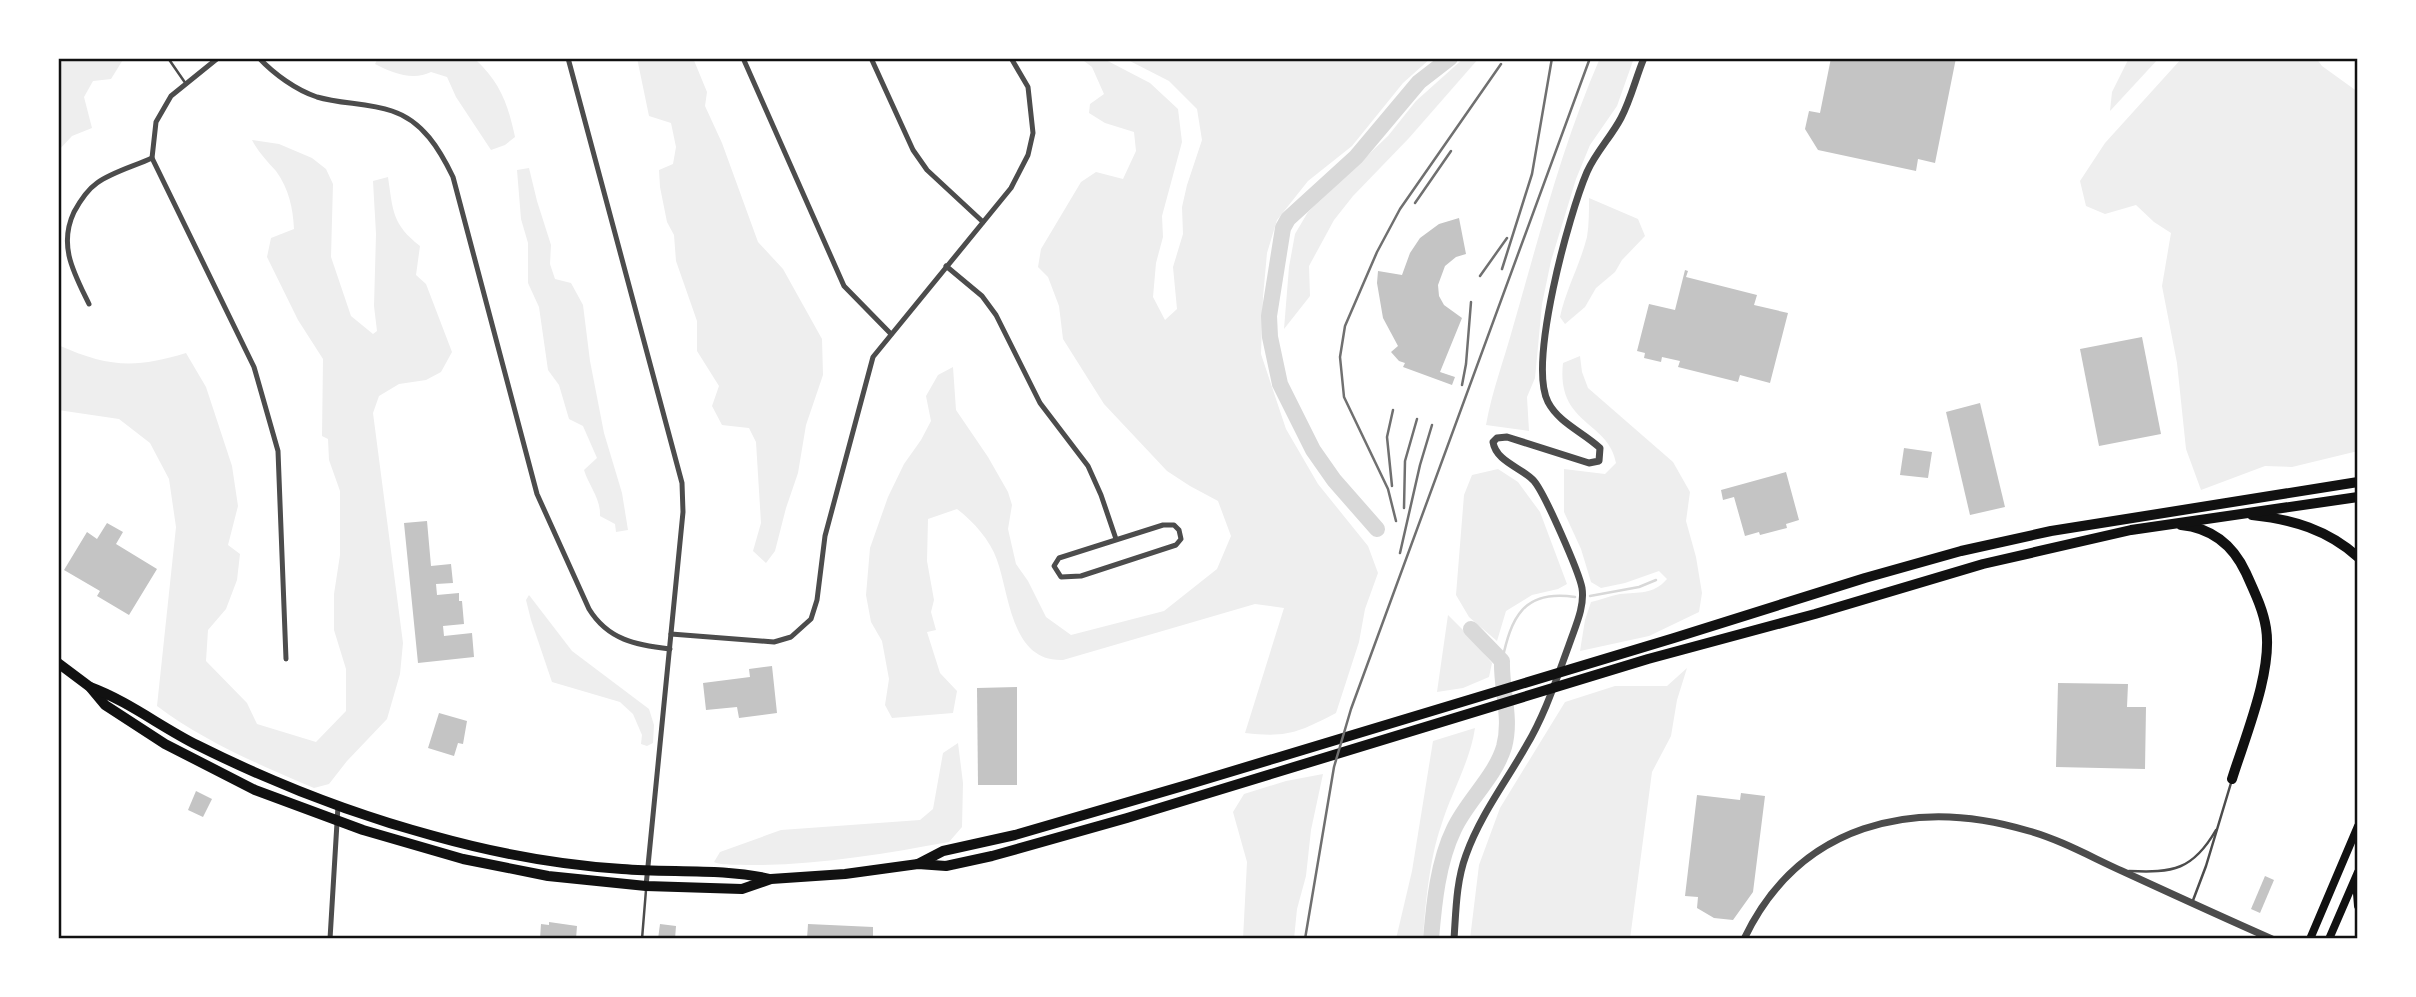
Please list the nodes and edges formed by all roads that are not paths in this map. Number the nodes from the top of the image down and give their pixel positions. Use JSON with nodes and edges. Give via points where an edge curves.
{"nodes":[{"id":1,"x":169,"y":58,"type":"edge"},
{"id":2,"x":218,"y":58,"type":"edge"},
{"id":3,"x":259,"y":58,"type":"edge"},
{"id":4,"x":568,"y":58,"type":"edge"},
{"id":5,"x":743,"y":58,"type":"edge"},
{"id":6,"x":871,"y":58,"type":"edge"},
{"id":7,"x":1012,"y":58,"type":"edge"},
{"id":8,"x":1644,"y":58,"type":"edge"},
{"id":9,"x":186,"y":85,"type":"junction"},
{"id":10,"x":152,"y":158,"type":"junction"},
{"id":11,"x":983,"y":222,"type":"junction"},
{"id":12,"x":946,"y":266,"type":"junction"},
{"id":13,"x":89,"y":304,"type":"dead end"},
{"id":14,"x":891,"y":334,"type":"junction"},
{"id":15,"x":2358,"y":482,"type":"edge"},
{"id":16,"x":2358,"y":497,"type":"edge"},
{"id":17,"x":2234,"y":514,"type":"junction"},
{"id":18,"x":2170,"y":524,"type":"junction"},
{"id":19,"x":1115,"y":539,"type":"junction"},
{"id":20,"x":2358,"y":557,"type":"edge"},
{"id":21,"x":671,"y":634,"type":"junction"},
{"id":22,"x":670,"y":649,"type":"junction"},
{"id":23,"x":286,"y":659,"type":"dead end"},
{"id":24,"x":58,"y":663,"type":"edge"},
{"id":25,"x":89,"y":687,"type":"junction"},
{"id":26,"x":2232,"y":779,"type":"joint"},
{"id":27,"x":341,"y":807,"type":"junction"},
{"id":28,"x":338,"y":822,"type":"junction"},
{"id":29,"x":2220,"y":824,"type":"junction"},
{"id":30,"x":2358,"y":826,"type":"edge"},
{"id":31,"x":918,"y":864,"type":"junction"},
{"id":32,"x":2120,"y":870,"type":"junction"},
{"id":33,"x":648,"y":871,"type":"junction"},
{"id":34,"x":2357,"y":875,"type":"edge"},
{"id":35,"x":771,"y":879,"type":"junction"},
{"id":36,"x":646,"y":886,"type":"junction"},
{"id":37,"x":2192,"y":903,"type":"junction"},
{"id":38,"x":2358,"y":906,"type":"edge"},
{"id":39,"x":330,"y":939,"type":"edge"},
{"id":40,"x":642,"y":939,"type":"edge"},
{"id":41,"x":1454,"y":939,"type":"edge"},
{"id":42,"x":1744,"y":939,"type":"edge"},
{"id":43,"x":2272,"y":939,"type":"edge"},
{"id":44,"x":2310,"y":939,"type":"edge"},
{"id":45,"x":2329,"y":939,"type":"edge"}],
"edges":[{"from":1,"to":9,"type":"lane"},
{"from":2,"to":9,"type":"street"},
{"from":3,"to":22,"type":"street","via":[[273,73],[315,96],[393,111],[416,125],[441,151],[453,177],[537,494],[579,587],[595,619],[609,632],[640,645]]},
{"from":4,"to":21,"type":"street","via":[[682,484]]},
{"from":5,"to":14,"type":"street","via":[[844,286]]},
{"from":6,"to":11,"type":"street","via":[[913,150],[927,170]]},
{"from":7,"to":11,"type":"street","via":[[1028,87],[1033,133],[1028,155],[1011,188]]},
{"from":8,"to":41,"type":"street","via":[[1622,117],[1594,158],[1576,201],[1545,343],[1542,377],[1547,400],[1556,414],[1600,448],[1601,457],[1589,463],[1507,437],[1493,442],[1499,455],[1531,478],[1540,491],[1576,569],[1583,597],[1546,707],[1466,856],[1458,884]]},
{"from":9,"to":10,"type":"street","via":[[171,96],[156,122]]},
{"from":10,"to":13,"type":"street","via":[[98,182],[80,200],[68,224],[70,265]]},
{"from":10,"to":23,"type":"street","via":[[254,367],[278,451]]},
{"from":11,"to":12,"type":"street"},
{"from":12,"to":14,"type":"street"},
{"from":12,"to":19,"type":"street","via":[[982,296],[996,315],[1040,403],[1088,466]]},
{"from":14,"to":21,"type":"street","via":[[873,357],[865,382],[825,536],[811,619],[791,637],[774,642]]},
{"from":15,"to":31,"type":"highway","via":[[1990,544],[1190,784],[943,852]]},
{"from":16,"to":17,"type":"highway"},
{"from":17,"to":18,"type":"highway"},
{"from":17,"to":20,"type":"highway","via":[[2307,526]]},
{"from":18,"to":26,"type":"highway","via":[[2203,529],[2228,545],[2264,620],[2264,672]]},
{"from":18,"to":31,"type":"highway","via":[[1983,564],[992,856],[946,866]]},
{"from":19,"to":19,"type":"street","via":[[1059,558],[1054,566],[1061,577],[1081,576],[1176,545],[1181,539],[1174,525]]},
{"from":21,"to":22,"type":"street"},
{"from":22,"to":33,"type":"street"},
{"from":24,"to":25,"type":"highway"},
{"from":25,"to":27,"type":"highway","via":[[113,695],[243,768]]},
{"from":25,"to":28,"type":"highway","via":[[106,705],[185,755],[255,790]]},
{"from":26,"to":29,"type":"lane"},
{"from":27,"to":28,"type":"street"},
{"from":27,"to":33,"type":"highway","via":[[492,850]]},
{"from":28,"to":36,"type":"highway","via":[[493,866]]},
{"from":28,"to":39,"type":"street"},
{"from":29,"to":32,"type":"lane","via":[[2200,853],[2182,866],[2163,872]]},
{"from":29,"to":37,"type":"lane"},
{"from":30,"to":44,"type":"main road"},
{"from":31,"to":35,"type":"highway"},
{"from":32,"to":37,"type":"street"},
{"from":32,"to":42,"type":"street","via":[[2006,824],[1950,817],[1898,819],[1860,829],[1809,856],[1766,900]]},
{"from":33,"to":35,"type":"highway","via":[[742,873]]},
{"from":33,"to":36,"type":"street"},
{"from":34,"to":38,"type":"main road"},
{"from":34,"to":45,"type":"main road"},
{"from":35,"to":36,"type":"highway","via":[[742,888]]},
{"from":36,"to":40,"type":"lane"},
{"from":37,"to":43,"type":"street"}]}
